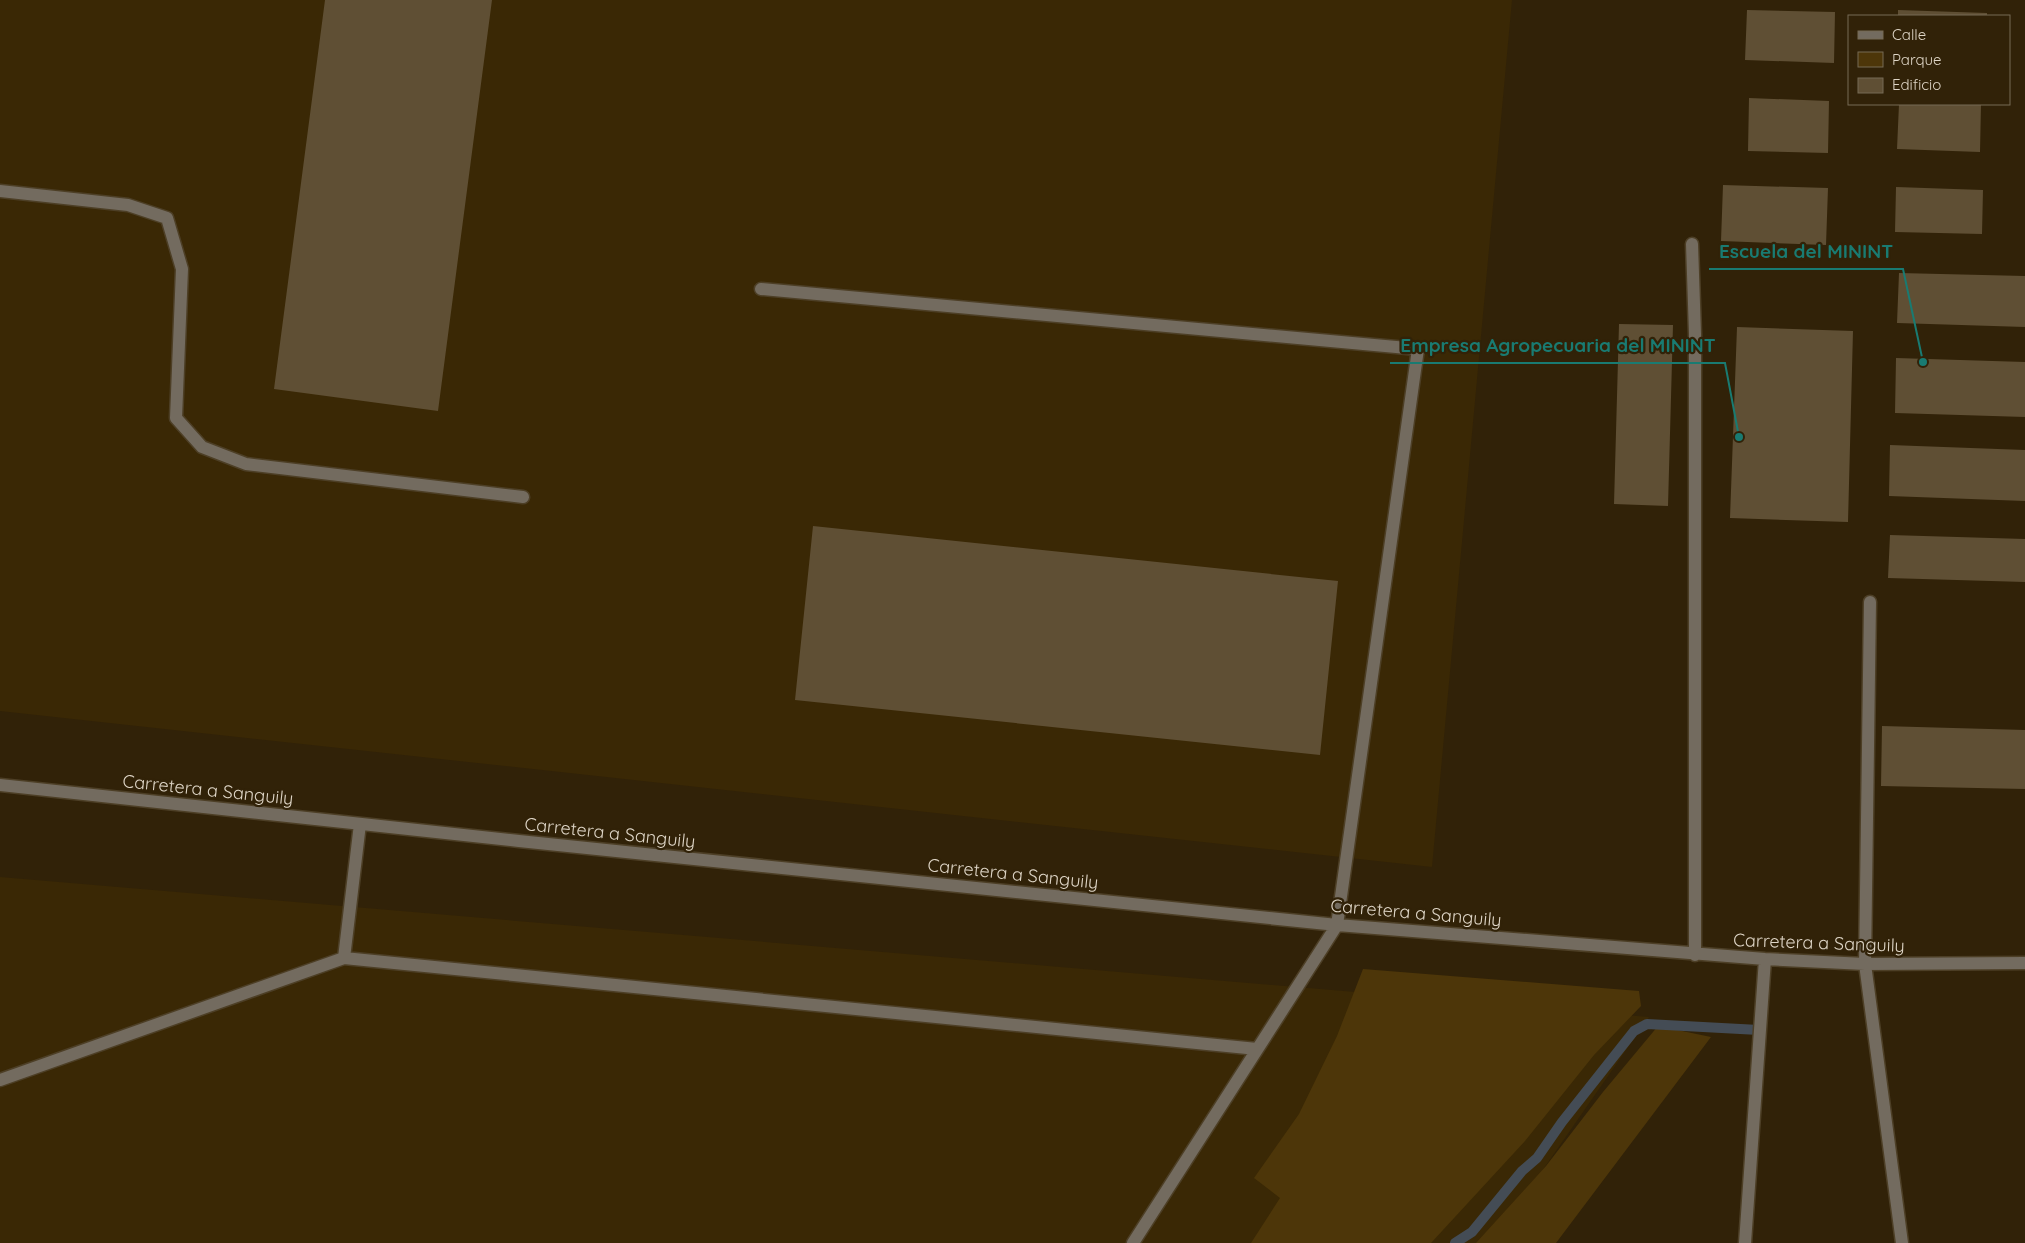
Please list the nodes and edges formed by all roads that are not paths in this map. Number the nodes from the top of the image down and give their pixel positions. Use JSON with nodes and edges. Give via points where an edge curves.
{"nodes":[{"id":1,"x":0,"y":192,"type":"edge"},
{"id":2,"x":1692,"y":244,"type":"dead end"},
{"id":3,"x":761,"y":289,"type":"dead end"},
{"id":4,"x":524,"y":496,"type":"dead end"},
{"id":5,"x":1870,"y":602,"type":"dead end"},
{"id":6,"x":0,"y":785,"type":"edge"},
{"id":7,"x":360,"y":824,"type":"junction"},
{"id":8,"x":1337,"y":924,"type":"junction"},
{"id":9,"x":1695,"y":955,"type":"junction"},
{"id":10,"x":344,"y":958,"type":"junction"},
{"id":11,"x":1765,"y":959,"type":"junction"},
{"id":12,"x":2025,"y":963,"type":"edge"},
{"id":13,"x":1865,"y":964,"type":"junction"},
{"id":14,"x":1258,"y":1048,"type":"junction"},
{"id":15,"x":0,"y":1080,"type":"edge"},
{"id":16,"x":1133,"y":1243,"type":"edge"},
{"id":17,"x":1745,"y":1243,"type":"edge"},
{"id":18,"x":1902,"y":1243,"type":"edge"}],
"edges":[{"from":1,"to":4,"type":"street","via":[[128,205],[167,218],[182,269],[176,418],[202,447],[246,464]]},
{"from":2,"to":9,"type":"street","via":[[1695,334]]},
{"from":3,"to":8,"type":"street","via":[[1418,349]]},
{"from":5,"to":13,"type":"street"},
{"from":6,"to":7,"type":"street","name":"Carretera a Sanguily"},
{"from":7,"to":8,"type":"street","name":"Carretera a Sanguily"},
{"from":7,"to":10,"type":"street"},
{"from":8,"to":9,"type":"street","name":"Carretera a Sanguily"},
{"from":8,"to":14,"type":"street"},
{"from":9,"to":11,"type":"street","name":"Carretera a Sanguily"},
{"from":10,"to":14,"type":"street"},
{"from":10,"to":15,"type":"street"},
{"from":11,"to":13,"type":"street","name":"Carretera a Sanguily"},
{"from":11,"to":17,"type":"street"},
{"from":12,"to":13,"type":"street","name":"Carretera a Sanguily"},
{"from":13,"to":18,"type":"street"},
{"from":14,"to":16,"type":"street"}]}
